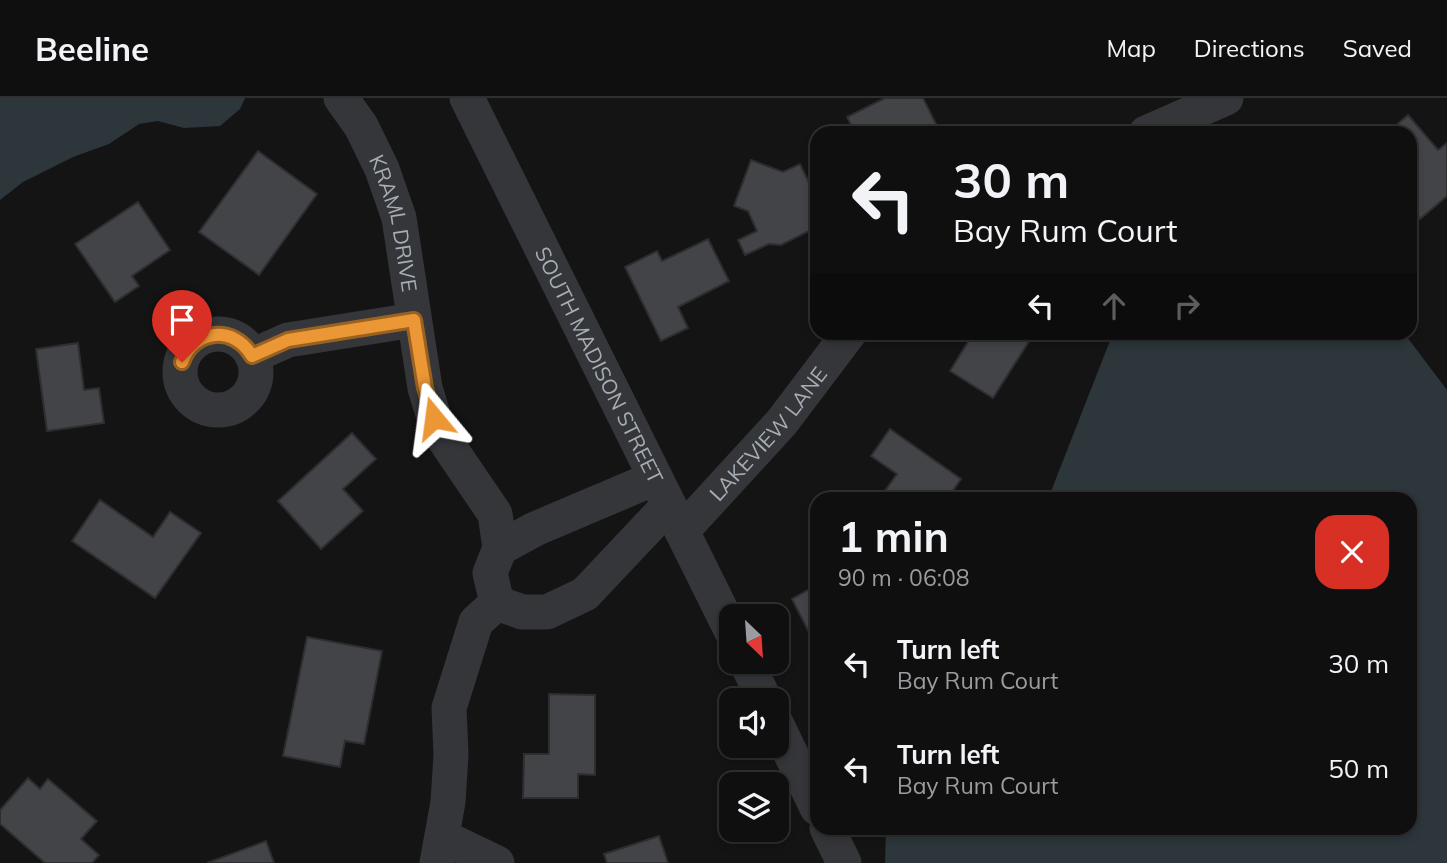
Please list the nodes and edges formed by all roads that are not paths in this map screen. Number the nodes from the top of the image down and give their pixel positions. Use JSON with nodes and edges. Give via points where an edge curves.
{"nodes":[{"id":1,"x":341,"y":98,"type":"edge"},
{"id":2,"x":467,"y":98,"type":"edge"},
{"id":3,"x":1226,"y":98,"type":"edge"},
{"id":4,"x":1162,"y":126,"type":"edge"},
{"id":5,"x":414,"y":320,"type":"junction"},
{"id":6,"x":844,"y":340,"type":"edge"},
{"id":7,"x":252,"y":356,"type":"dead end"},
{"id":8,"x":668,"y":505,"type":"junction"},
{"id":9,"x":500,"y":548,"type":"junction"},
{"id":10,"x":497,"y":603,"type":"junction"},
{"id":11,"x":719,"y":606,"type":"edge"},
{"id":12,"x":789,"y":750,"type":"edge"},
{"id":13,"x":810,"y":793,"type":"edge"},
{"id":14,"x":830,"y":835,"type":"edge"},
{"id":15,"x":440,"y":850,"type":"edge"},
{"id":16,"x":497,"y":863,"type":"edge"},
{"id":17,"x":844,"y":863,"type":"edge"}],
"edges":[{"from":1,"to":5,"type":"street","name":"KRAML DRIVE","via":[[383,169],[399,218]]},
{"from":2,"to":8,"type":"street","name":"SOUTH MADISON STREET"},
{"from":3,"to":4,"type":"street"},
{"from":5,"to":7,"type":"street","via":[[288,340]]},
{"from":5,"to":9,"type":"street","name":"KRAML DRIVE","via":[[434,418],[495,514]]},
{"from":6,"to":8,"type":"street","name":"LAKEVIEW LANE","via":[[782,422]]},
{"from":8,"to":9,"type":"street","via":[[535,529]]},
{"from":8,"to":10,"type":"street","via":[[585,594],[547,612],[522,612]]},
{"from":8,"to":11,"type":"street","name":"SOUTH MADISON STREET"},
{"from":9,"to":10,"type":"street","name":"KRAML DRIVE","via":[[490,573]]},
{"from":10,"to":15,"type":"street","via":[[476,621],[449,708],[451,755]]},
{"from":12,"to":13,"type":"street"},
{"from":14,"to":17,"type":"street"},
{"from":15,"to":16,"type":"street"}]}
